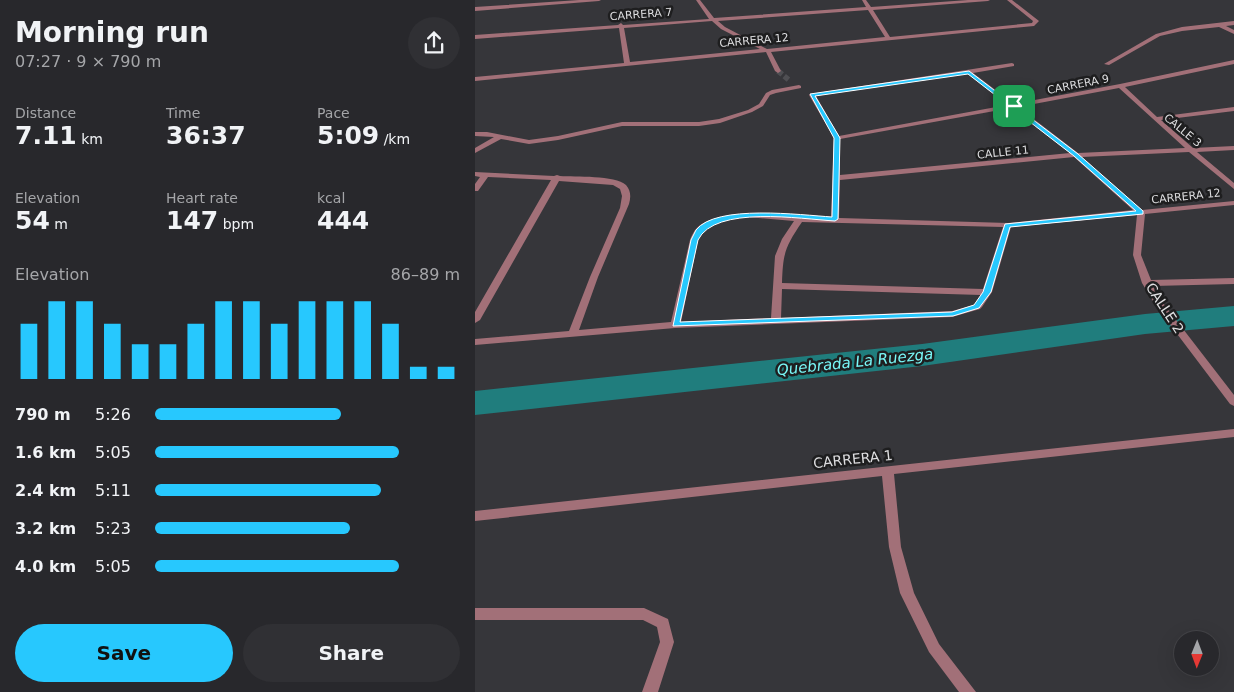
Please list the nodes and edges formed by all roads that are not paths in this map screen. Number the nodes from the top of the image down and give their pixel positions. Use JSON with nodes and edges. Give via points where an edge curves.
{"nodes":[{"id":1,"x":599,"y":0,"type":"edge"},
{"id":2,"x":698,"y":0,"type":"edge"},
{"id":3,"x":864,"y":0,"type":"edge"},
{"id":4,"x":988,"y":0,"type":"edge"},
{"id":5,"x":1009,"y":0,"type":"edge"},
{"id":6,"x":870,"y":8,"type":"junction"},
{"id":7,"x":475,"y":9,"type":"edge"},
{"id":8,"x":712,"y":19,"type":"junction"},
{"id":9,"x":1234,"y":23,"type":"edge"},
{"id":10,"x":621,"y":25,"type":"junction"},
{"id":11,"x":1220,"y":25,"type":"junction"},
{"id":12,"x":1234,"y":32,"type":"edge"},
{"id":13,"x":475,"y":36,"type":"edge"},
{"id":14,"x":888,"y":38,"type":"junction"},
{"id":15,"x":768,"y":51,"type":"junction"},
{"id":16,"x":1234,"y":62,"type":"edge"},
{"id":17,"x":627,"y":64,"type":"junction"},
{"id":18,"x":1107,"y":64,"type":"dead end"},
{"id":19,"x":1012,"y":65,"type":"dead end"},
{"id":20,"x":777,"y":71,"type":"tunnel mouth"},
{"id":21,"x":969,"y":72,"type":"junction"},
{"id":22,"x":475,"y":79,"type":"edge"},
{"id":23,"x":789,"y":80,"type":"tunnel mouth"},
{"id":24,"x":1120,"y":86,"type":"junction"},
{"id":25,"x":799,"y":87,"type":"junction"},
{"id":26,"x":812,"y":95,"type":"junction"},
{"id":27,"x":1014,"y":106,"type":"junction"},
{"id":28,"x":1234,"y":109,"type":"edge"},
{"id":29,"x":1155,"y":119,"type":"junction"},
{"id":30,"x":475,"y":134,"type":"edge"},
{"id":31,"x":499,"y":137,"type":"junction"},
{"id":32,"x":837,"y":138,"type":"junction"},
{"id":33,"x":1234,"y":148,"type":"edge"},
{"id":34,"x":1192,"y":150,"type":"junction"},
{"id":35,"x":475,"y":151,"type":"edge"},
{"id":36,"x":1076,"y":155,"type":"junction"},
{"id":37,"x":475,"y":174,"type":"edge"},
{"id":38,"x":486,"y":174,"type":"junction"},
{"id":39,"x":557,"y":177,"type":"junction"},
{"id":40,"x":835,"y":178,"type":"junction"},
{"id":41,"x":1234,"y":187,"type":"edge"},
{"id":42,"x":475,"y":189,"type":"edge"},
{"id":43,"x":1234,"y":202,"type":"edge"},
{"id":44,"x":1141,"y":212,"type":"junction"},
{"id":45,"x":799,"y":219,"type":"junction"},
{"id":46,"x":835,"y":219,"type":"junction"},
{"id":47,"x":1008,"y":225,"type":"junction"},
{"id":48,"x":1234,"y":281,"type":"edge"},
{"id":49,"x":1147,"y":283,"type":"junction"},
{"id":50,"x":778,"y":286,"type":"junction"},
{"id":51,"x":987,"y":292,"type":"junction"},
{"id":52,"x":475,"y":320,"type":"edge"},
{"id":53,"x":776,"y":321,"type":"junction"},
{"id":54,"x":675,"y":325,"type":"junction"},
{"id":55,"x":573,"y":333,"type":"junction"},
{"id":56,"x":475,"y":342,"type":"edge"},
{"id":57,"x":1234,"y":402,"type":"edge"},
{"id":58,"x":1234,"y":433,"type":"edge"},
{"id":59,"x":888,"y":471,"type":"junction"},
{"id":60,"x":475,"y":516,"type":"edge"},
{"id":61,"x":475,"y":614,"type":"edge"},
{"id":62,"x":650,"y":692,"type":"edge"},
{"id":63,"x":968,"y":692,"type":"edge"}],
"edges":[{"from":1,"to":7,"type":"street"},
{"from":2,"to":8,"type":"street"},
{"from":3,"to":6,"type":"street"},
{"from":4,"to":6,"type":"street","name":"CARRERA 7"},
{"from":5,"to":14,"type":"street","name":"CARRERA 12","via":[[1036,22]]},
{"from":6,"to":8,"type":"street","name":"CARRERA 7"},
{"from":6,"to":14,"type":"street"},
{"from":8,"to":10,"type":"street","name":"CARRERA 7"},
{"from":8,"to":15,"type":"street"},
{"from":9,"to":11,"type":"street"},
{"from":10,"to":13,"type":"street","name":"CARRERA 7"},
{"from":10,"to":17,"type":"street"},
{"from":11,"to":12,"type":"street"},
{"from":11,"to":18,"type":"street","via":[[1164,33]]},
{"from":14,"to":15,"type":"street","name":"CARRERA 12"},
{"from":15,"to":17,"type":"street","name":"CARRERA 12"},
{"from":15,"to":20,"type":"street"},
{"from":16,"to":24,"type":"street","name":"CARRERA 9"},
{"from":17,"to":22,"type":"street","name":"CARRERA 12"},
{"from":19,"to":21,"type":"street"},
{"from":21,"to":26,"type":"street"},
{"from":21,"to":27,"type":"street"},
{"from":23,"to":25,"type":"street"},
{"from":24,"to":27,"type":"street","name":"CARRERA 9"},
{"from":24,"to":29,"type":"street","name":"CALLE 3"},
{"from":25,"to":26,"type":"street"},
{"from":25,"to":31,"type":"street","via":[[774,91],[761,105],[721,121],[622,124],[529,142]]},
{"from":26,"to":32,"type":"street"},
{"from":27,"to":32,"type":"street","name":"CARRERA 9"},
{"from":27,"to":36,"type":"street"},
{"from":28,"to":29,"type":"street"},
{"from":29,"to":34,"type":"street","name":"CALLE 3"},
{"from":30,"to":31,"type":"street"},
{"from":31,"to":35,"type":"street"},
{"from":32,"to":40,"type":"street"},
{"from":33,"to":34,"type":"street","name":"CALLE 11"},
{"from":34,"to":36,"type":"street","name":"CALLE 11"},
{"from":34,"to":41,"type":"street","name":"CALLE 3"},
{"from":36,"to":40,"type":"street","name":"CALLE 11"},
{"from":36,"to":44,"type":"street"},
{"from":37,"to":38,"type":"street"},
{"from":38,"to":39,"type":"street"},
{"from":38,"to":42,"type":"street"},
{"from":39,"to":52,"type":"street"},
{"from":39,"to":55,"type":"street","via":[[617,183],[625,188],[627,195]]},
{"from":40,"to":46,"type":"street"},
{"from":43,"to":44,"type":"street","name":"CARRERA 12"},
{"from":44,"to":47,"type":"street","name":"CARRERA 12"},
{"from":44,"to":49,"type":"street","name":"CALLE 2","via":[[1137,255]]},
{"from":45,"to":46,"type":"street","name":"CARRERA 12"},
{"from":45,"to":50,"type":"street","via":[[779,256]]},
{"from":45,"to":54,"type":"street","name":"CARRERA 12","via":[[747,214],[718,220],[699,230]]},
{"from":46,"to":47,"type":"street","name":"CARRERA 12"},
{"from":47,"to":51,"type":"street"},
{"from":48,"to":49,"type":"street"},
{"from":49,"to":57,"type":"street","name":"CALLE 2","via":[[1159,304]]},
{"from":50,"to":51,"type":"street"},
{"from":50,"to":53,"type":"street"},
{"from":51,"to":53,"type":"street","via":[[977,307],[953,314]]},
{"from":53,"to":54,"type":"street"},
{"from":54,"to":55,"type":"street"},
{"from":55,"to":56,"type":"street"},
{"from":58,"to":59,"type":"street","name":"CARRERA 1"},
{"from":59,"to":60,"type":"street","name":"CARRERA 1"},
{"from":59,"to":63,"type":"street","via":[[895,547],[907,593],[934,648]]},
{"from":61,"to":62,"type":"street","via":[[644,614],[663,623],[667,642]]}]}
